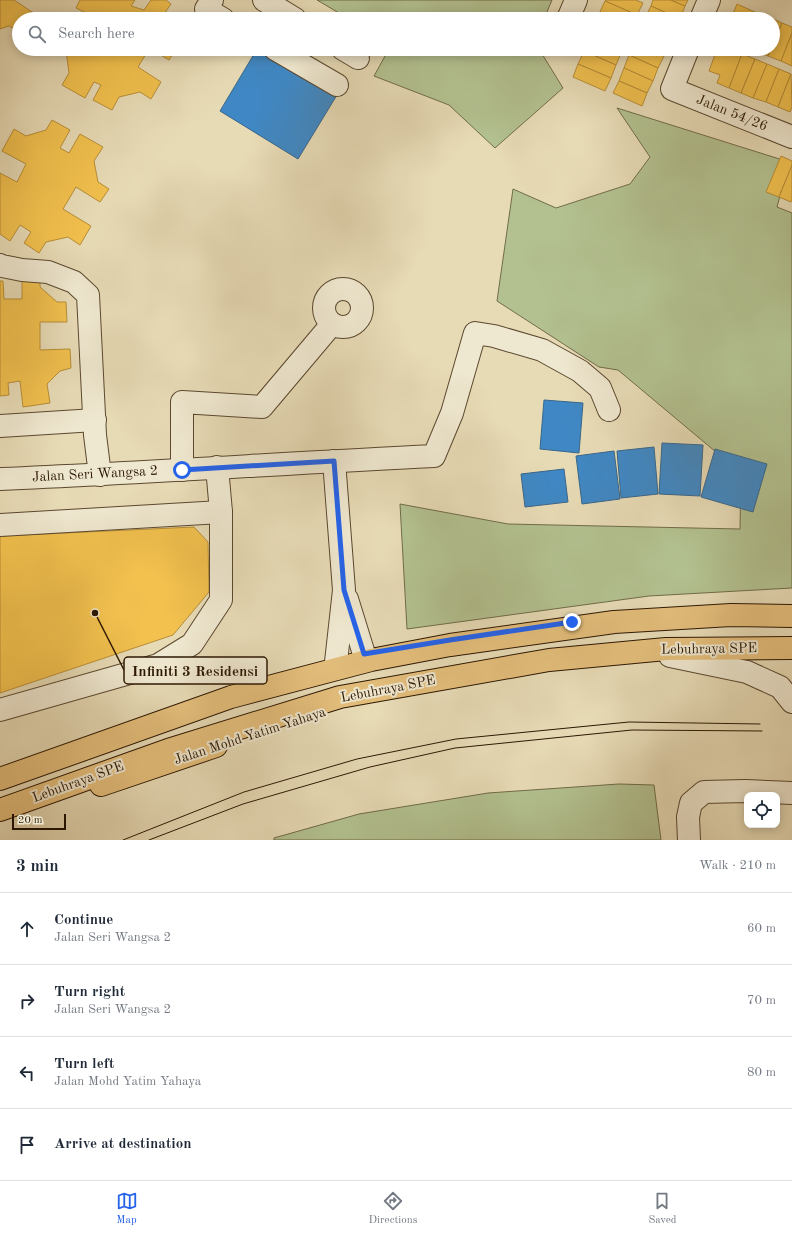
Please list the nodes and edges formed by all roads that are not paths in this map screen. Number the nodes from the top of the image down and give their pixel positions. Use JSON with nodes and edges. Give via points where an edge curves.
{"nodes":[{"id":1,"x":212,"y":0,"type":"edge"},
{"id":2,"x":264,"y":0,"type":"edge"},
{"id":3,"x":576,"y":0,"type":"edge"},
{"id":4,"x":709,"y":0,"type":"edge"},
{"id":5,"x":211,"y":12,"type":"edge"},
{"id":6,"x":284,"y":12,"type":"edge"},
{"id":7,"x":571,"y":12,"type":"edge"},
{"id":8,"x":704,"y":12,"type":"edge"},
{"id":9,"x":287,"y":56,"type":"edge"},
{"id":10,"x":685,"y":56,"type":"edge"},
{"id":11,"x":337,"y":85,"type":"dead end"},
{"id":12,"x":792,"y":137,"type":"edge"},
{"id":13,"x":0,"y":265,"type":"edge"},
{"id":14,"x":332,"y":324,"type":"dead end"},
{"id":15,"x":609,"y":410,"type":"dead end"},
{"id":16,"x":95,"y":420,"type":"junction"},
{"id":17,"x":0,"y":426,"type":"edge"},
{"id":18,"x":334,"y":461,"type":"junction"},
{"id":19,"x":217,"y":467,"type":"junction"},
{"id":20,"x":182,"y":470,"type":"junction"},
{"id":21,"x":100,"y":475,"type":"junction"},
{"id":22,"x":0,"y":479,"type":"edge"},
{"id":23,"x":221,"y":512,"type":"junction"},
{"id":24,"x":0,"y":525,"type":"edge"},
{"id":25,"x":344,"y":590,"type":"junction"},
{"id":26,"x":792,"y":607,"type":"edge"},
{"id":27,"x":792,"y":616,"type":"edge"},
{"id":28,"x":792,"y":648,"type":"edge"},
{"id":29,"x":364,"y":654,"type":"junction"},
{"id":30,"x":670,"y":656,"type":"junction"},
{"id":31,"x":792,"y":658,"type":"edge"},
{"id":32,"x":336,"y":662,"type":"junction"},
{"id":33,"x":792,"y":702,"type":"edge"},
{"id":34,"x":0,"y":710,"type":"edge"},
{"id":35,"x":0,"y":770,"type":"edge"},
{"id":36,"x":0,"y":779,"type":"edge"},
{"id":37,"x":792,"y":793,"type":"edge"},
{"id":38,"x":0,"y":810,"type":"edge"},
{"id":39,"x":0,"y":820,"type":"edge"},
{"id":40,"x":689,"y":840,"type":"edge"}],
"edges":[{"from":1,"to":5,"type":"street","via":[[206,9]]},
{"from":2,"to":6,"type":"street"},
{"from":3,"to":7,"type":"street"},
{"from":4,"to":8,"type":"street"},
{"from":9,"to":11,"type":"street"},
{"from":10,"to":12,"type":"street","name":"Jalan 54/26","via":[[672,89]]},
{"from":13,"to":16,"type":"street","via":[[48,272],[74,282],[88,295]]},
{"from":14,"to":20,"type":"street","via":[[262,407],[182,402]]},
{"from":15,"to":18,"type":"street","name":"Jalan Seri Wangsa 2","via":[[600,388],[580,371],[542,350],[475,333],[452,413],[434,456]]},
{"from":16,"to":17,"type":"street"},
{"from":16,"to":21,"type":"street"},
{"from":18,"to":19,"type":"street","name":"Jalan Seri Wangsa 2"},
{"from":18,"to":25,"type":"street"},
{"from":19,"to":20,"type":"street","name":"Jalan Seri Wangsa 2"},
{"from":19,"to":23,"type":"street"},
{"from":20,"to":21,"type":"street","name":"Jalan Seri Wangsa 2"},
{"from":21,"to":22,"type":"street","name":"Jalan Seri Wangsa 2"},
{"from":23,"to":24,"type":"street"},
{"from":23,"to":34,"type":"street","via":[[221,600],[192,644],[158,665]]},
{"from":25,"to":29,"type":"street"},
{"from":25,"to":32,"type":"street"},
{"from":26,"to":29,"type":"main road","via":[[684,609],[572,622]]},
{"from":27,"to":36,"type":"main road","name":"Lebuhraya SPE","via":[[731,615],[614,622],[450,645],[371,660],[231,697]]},
{"from":28,"to":38,"type":"main road","name":"Lebuhraya SPE","via":[[666,649],[549,660],[340,697],[168,750]]},
{"from":29,"to":32,"type":"main road"},
{"from":30,"to":31,"type":"main road","name":"Jalan Mohd Yatim Yahaya"},
{"from":30,"to":33,"type":"street","via":[[747,672],[780,687]]},
{"from":30,"to":39,"type":"main road","name":"Jalan Mohd Yatim Yahaya","via":[[551,667],[341,707],[224,743]]},
{"from":32,"to":35,"type":"main road","via":[[199,700]]},
{"from":37,"to":40,"type":"street","via":[[704,792],[691,803],[688,817]]}]}
